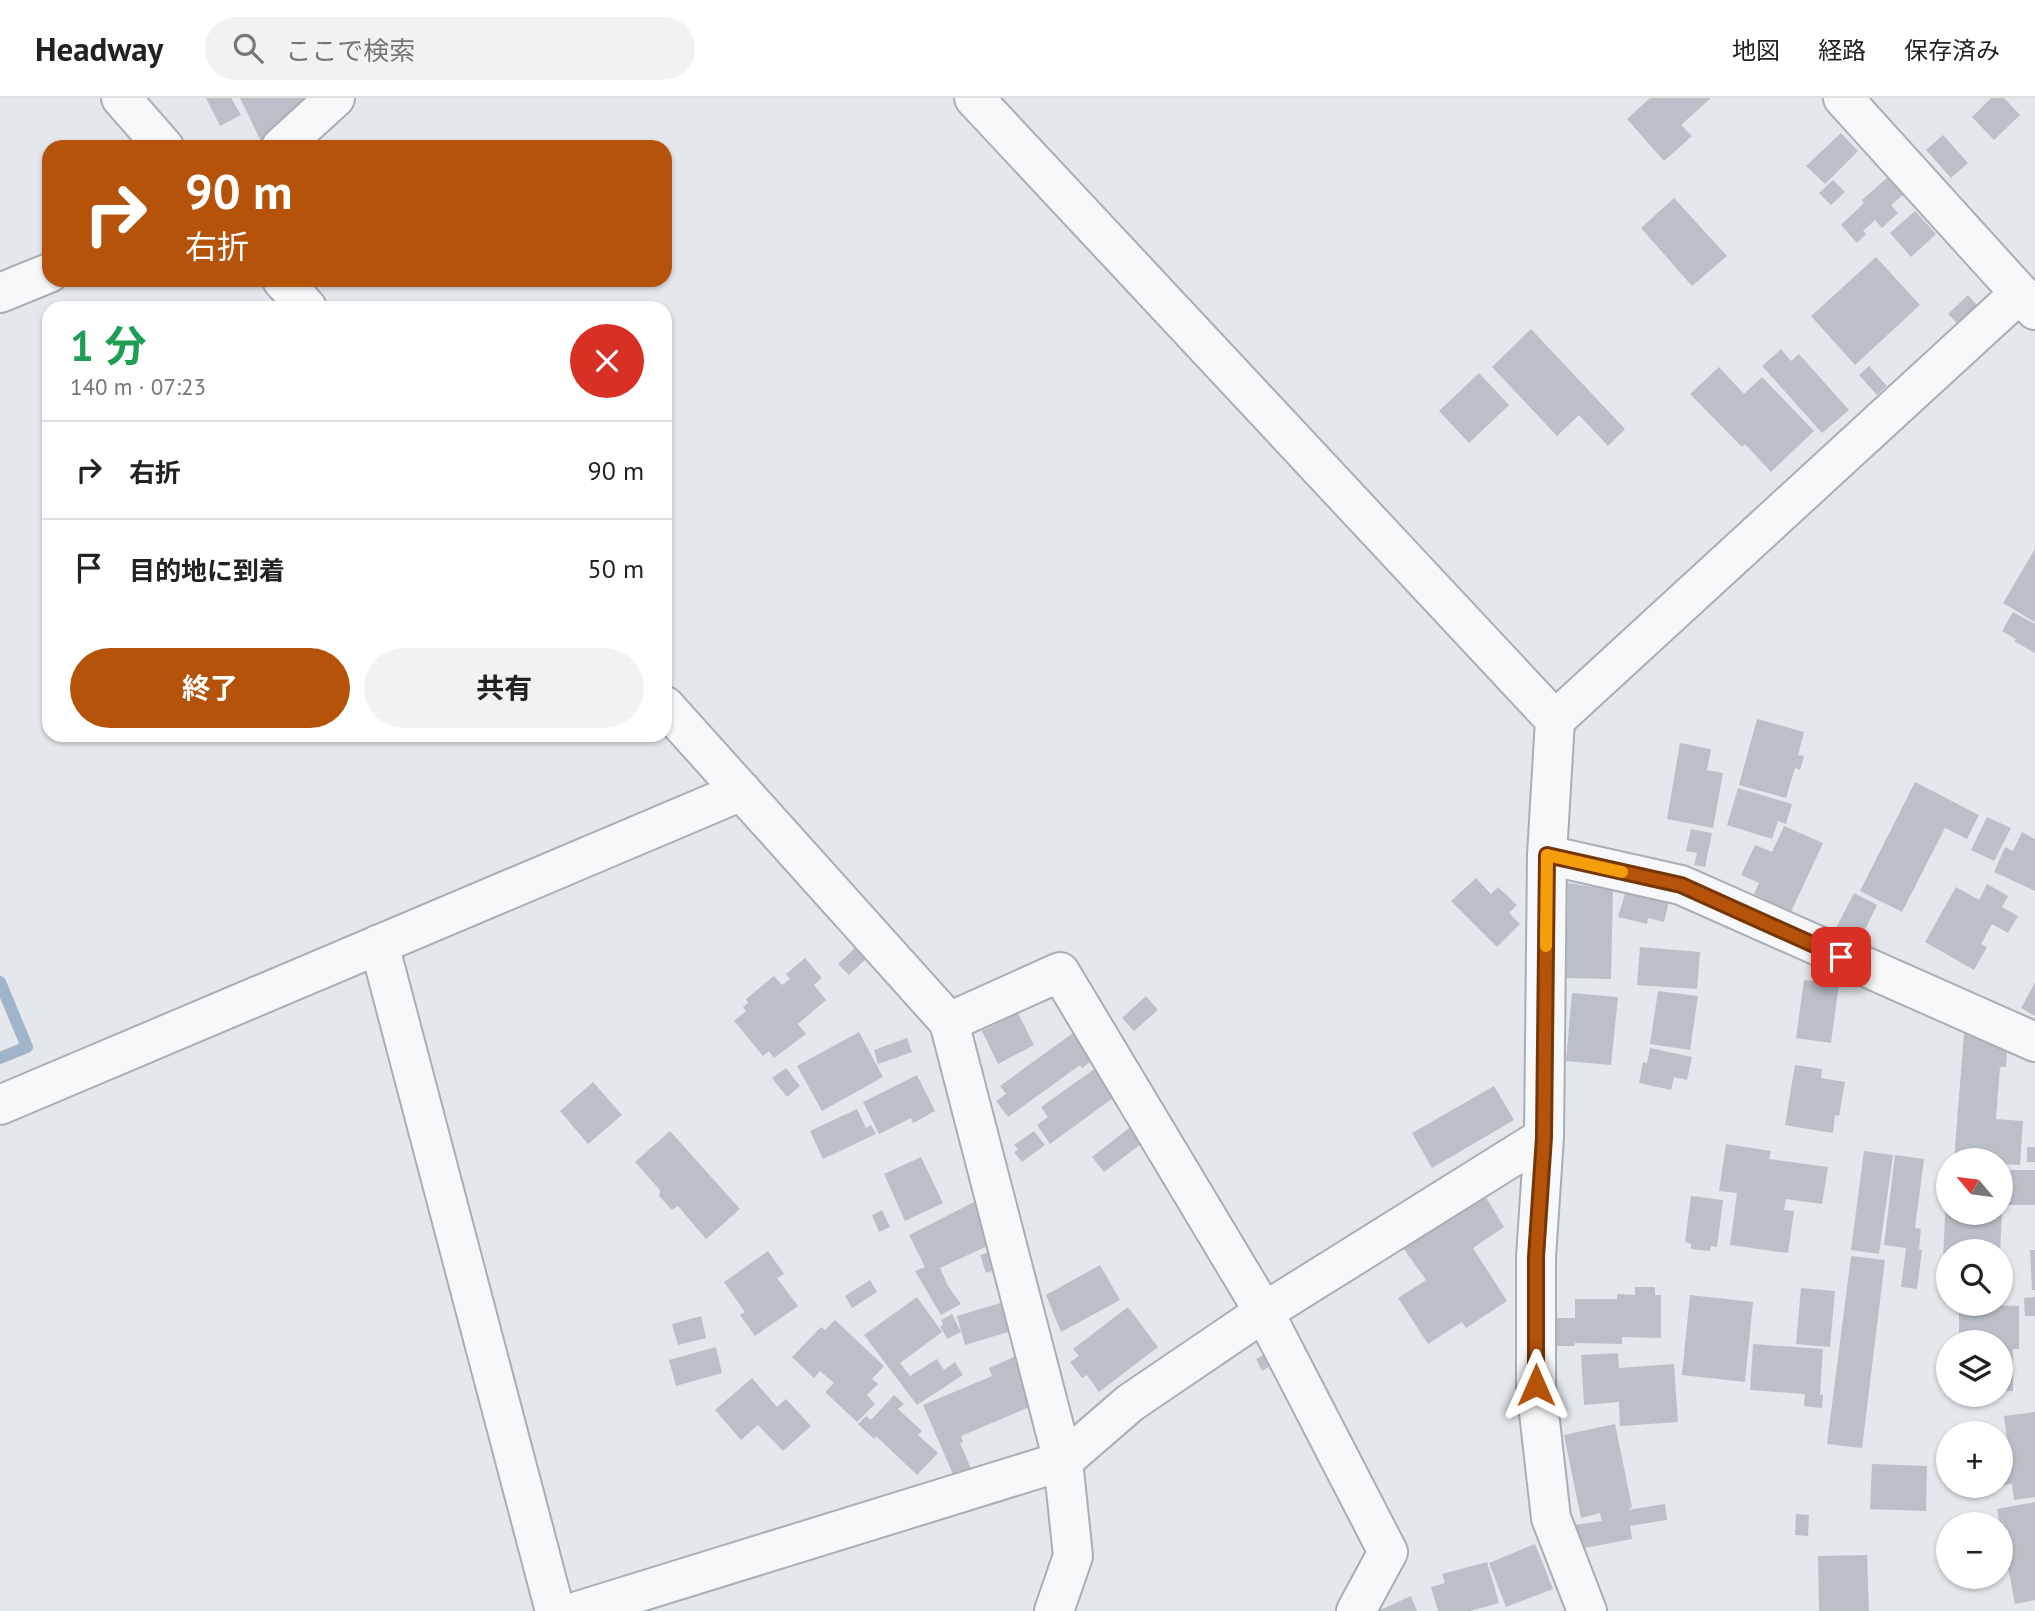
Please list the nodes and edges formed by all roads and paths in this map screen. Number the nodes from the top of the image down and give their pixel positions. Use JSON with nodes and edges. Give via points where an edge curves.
{"nodes":[{"id":1,"x":121,"y":98,"type":"edge"},
{"id":2,"x":335,"y":98,"type":"edge"},
{"id":3,"x":974,"y":98,"type":"edge"},
{"id":4,"x":1843,"y":98,"type":"edge"},
{"id":5,"x":158,"y":140,"type":"edge"},
{"id":6,"x":289,"y":140,"type":"edge"},
{"id":7,"x":42,"y":276,"type":"edge"},
{"id":8,"x":288,"y":287,"type":"edge"},
{"id":9,"x":0,"y":293,"type":"edge"},
{"id":10,"x":301,"y":301,"type":"edge"},
{"id":11,"x":2027,"y":302,"type":"edge"},
{"id":12,"x":672,"y":714,"type":"edge"},
{"id":13,"x":1555,"y":720,"type":"junction"},
{"id":14,"x":742,"y":791,"type":"junction"},
{"id":15,"x":1547,"y":855,"type":"junction"},
{"id":16,"x":379,"y":944,"type":"junction"},
{"id":17,"x":949,"y":1022,"type":"junction"},
{"id":18,"x":2035,"y":1042,"type":"edge"},
{"id":19,"x":0,"y":1105,"type":"edge"},
{"id":20,"x":1544,"y":1137,"type":"junction"},
{"id":21,"x":1264,"y":1312,"type":"junction"},
{"id":22,"x":1063,"y":1461,"type":"junction"},
{"id":23,"x":555,"y":1611,"type":"edge"},
{"id":24,"x":578,"y":1611,"type":"edge"},
{"id":25,"x":1054,"y":1611,"type":"edge"},
{"id":26,"x":1356,"y":1611,"type":"edge"},
{"id":27,"x":1587,"y":1611,"type":"edge"}],
"edges":[{"from":1,"to":5,"type":"street"},
{"from":2,"to":6,"type":"street"},
{"from":3,"to":13,"type":"street"},
{"from":4,"to":11,"type":"street"},
{"from":7,"to":9,"type":"street"},
{"from":8,"to":10,"type":"street"},
{"from":11,"to":13,"type":"street"},
{"from":12,"to":14,"type":"street"},
{"from":13,"to":15,"type":"street"},
{"from":14,"to":16,"type":"street"},
{"from":14,"to":17,"type":"street"},
{"from":15,"to":18,"type":"street","via":[[1681,885]]},
{"from":15,"to":20,"type":"street"},
{"from":16,"to":19,"type":"street"},
{"from":16,"to":23,"type":"street"},
{"from":17,"to":21,"type":"street","via":[[1060,972]]},
{"from":17,"to":22,"type":"street"},
{"from":20,"to":21,"type":"street"},
{"from":20,"to":27,"type":"street","via":[[1536,1257],[1536,1385],[1551,1518]]},
{"from":21,"to":22,"type":"street","via":[[1130,1403]]},
{"from":21,"to":26,"type":"street","via":[[1388,1552]]},
{"from":22,"to":24,"type":"street"},
{"from":22,"to":25,"type":"street","via":[[1073,1556]]}]}
